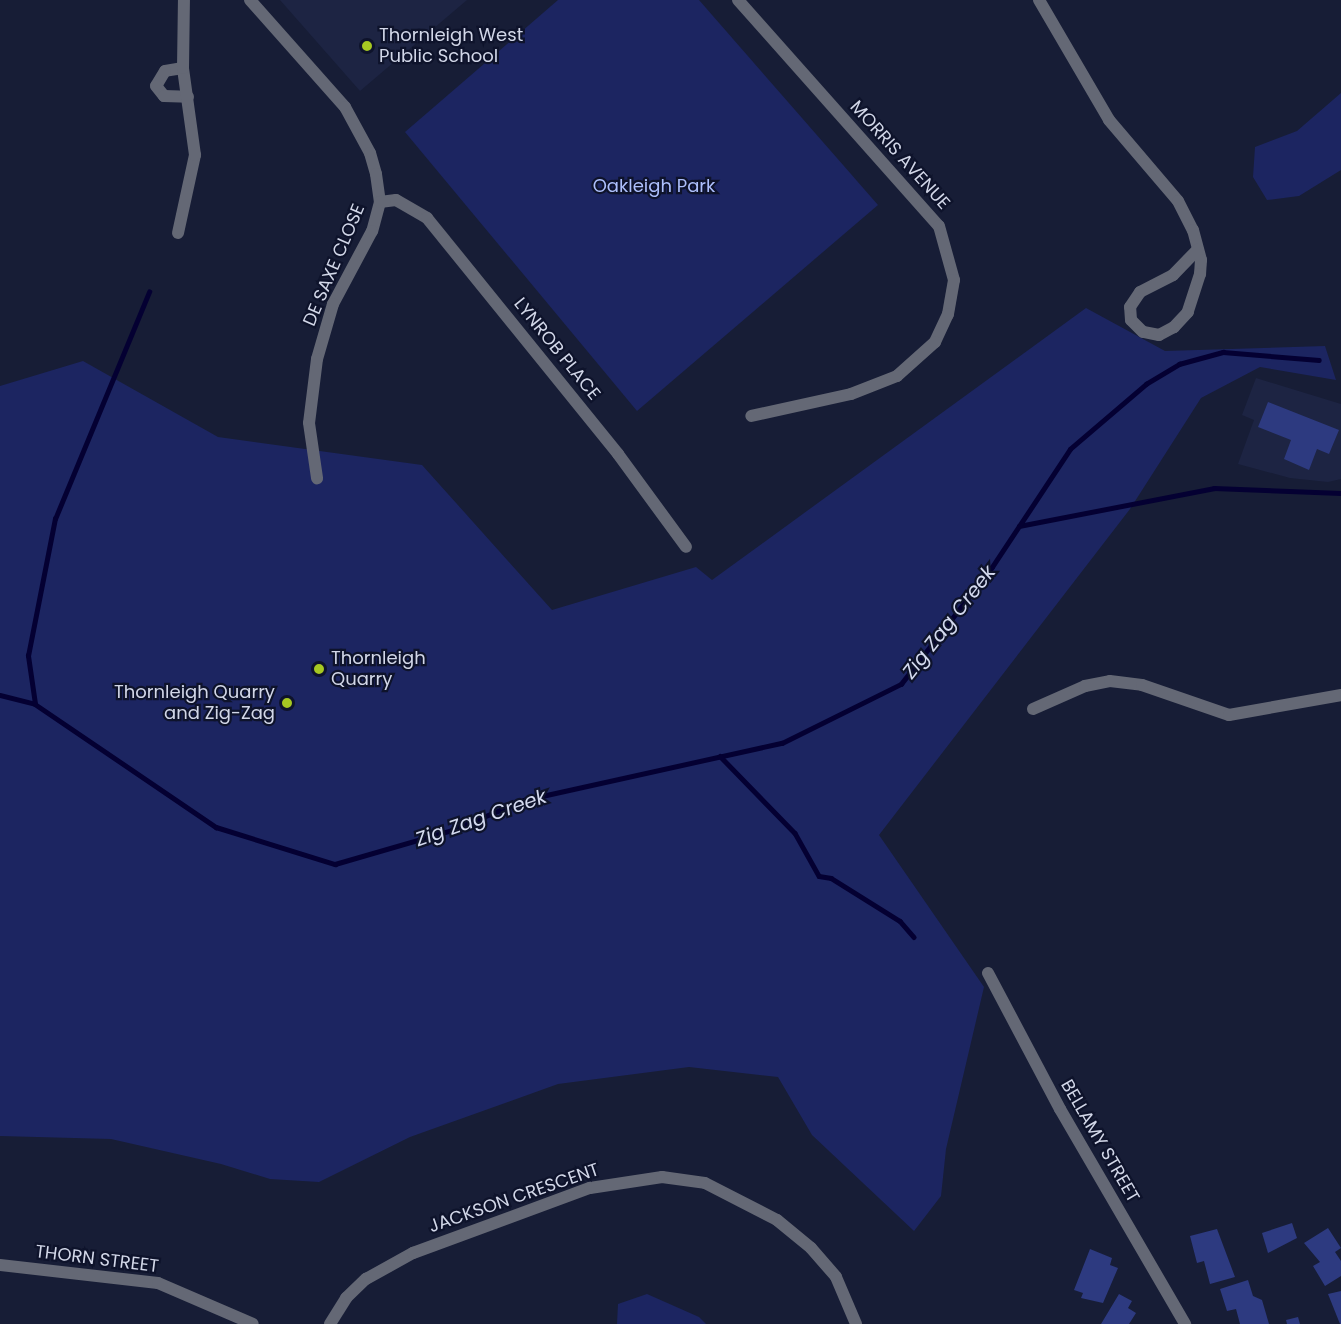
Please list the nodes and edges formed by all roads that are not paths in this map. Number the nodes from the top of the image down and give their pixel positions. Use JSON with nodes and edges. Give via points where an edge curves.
{"nodes":[{"id":1,"x":184,"y":0,"type":"edge"},
{"id":2,"x":250,"y":0,"type":"edge"},
{"id":3,"x":738,"y":0,"type":"edge"},
{"id":4,"x":1039,"y":0,"type":"edge"},
{"id":5,"x":183,"y":68,"type":"junction"},
{"id":6,"x":188,"y":97,"type":"junction"},
{"id":7,"x":380,"y":202,"type":"junction"},
{"id":8,"x":178,"y":233,"type":"dead end"},
{"id":9,"x":1197,"y":250,"type":"junction"},
{"id":10,"x":751,"y":416,"type":"dead end"},
{"id":11,"x":317,"y":478,"type":"dead end"},
{"id":12,"x":686,"y":547,"type":"dead end"},
{"id":13,"x":1341,"y":695,"type":"edge"},
{"id":14,"x":1033,"y":710,"type":"dead end"},
{"id":15,"x":988,"y":973,"type":"dead end"},
{"id":16,"x":0,"y":1265,"type":"edge"},
{"id":17,"x":253,"y":1324,"type":"edge"},
{"id":18,"x":330,"y":1324,"type":"edge"},
{"id":19,"x":856,"y":1324,"type":"edge"},
{"id":20,"x":1185,"y":1324,"type":"edge"}],
"edges":[{"from":1,"to":5,"type":"street"},
{"from":2,"to":7,"type":"street","name":"DE SAXE CLOSE","via":[[345,107],[370,153]]},
{"from":3,"to":10,"type":"street","name":"MORRIS AVENUE","via":[[939,226],[954,280],[948,314],[936,342],[897,376],[851,394]]},
{"from":4,"to":9,"type":"street","via":[[1109,120],[1188,216]]},
{"from":5,"to":6,"type":"street"},
{"from":5,"to":6,"type":"street","via":[[165,71],[156,86],[169,98]]},
{"from":6,"to":8,"type":"street","via":[[195,154]]},
{"from":7,"to":11,"type":"street","name":"DE SAXE CLOSE","via":[[372,231],[333,304],[317,359],[309,423]]},
{"from":7,"to":12,"type":"street","name":"LYNROB PLACE","via":[[396,200],[427,219],[618,454]]},
{"from":9,"to":9,"type":"street","via":[[1200,274],[1188,312],[1174,327],[1159,335],[1143,332],[1131,320],[1130,307],[1140,292],[1173,275]]},
{"from":13,"to":14,"type":"street","via":[[1229,715],[1142,685],[1110,681],[1085,686]]},
{"from":15,"to":20,"type":"street","name":"BELLAMY STREET","via":[[1060,1109]]},
{"from":16,"to":17,"type":"street","name":"THORN STREET","via":[[158,1283]]},
{"from":18,"to":19,"type":"street","name":"JACKSON CRESCENT","via":[[346,1298],[366,1279],[413,1252],[590,1188],[662,1177],[729,1192],[777,1220],[811,1248],[836,1277]]}]}
